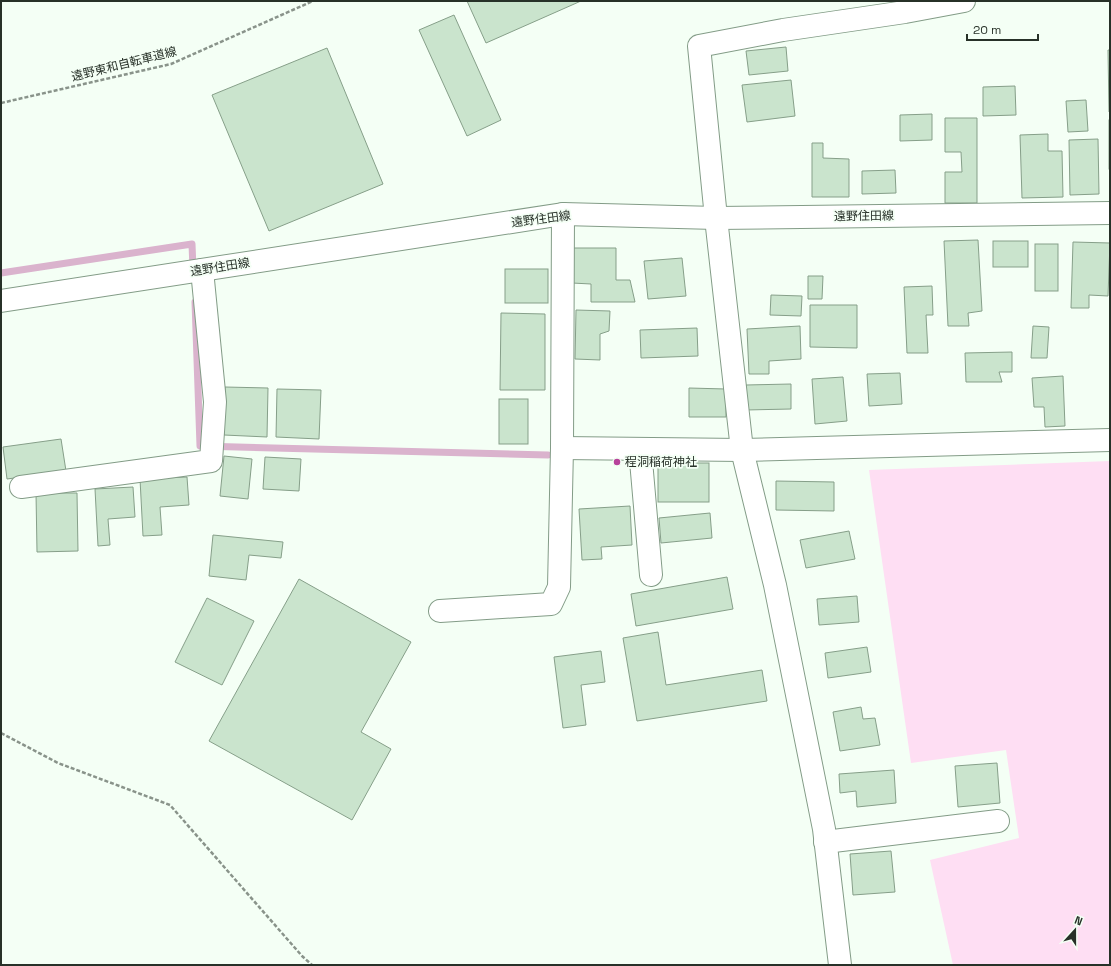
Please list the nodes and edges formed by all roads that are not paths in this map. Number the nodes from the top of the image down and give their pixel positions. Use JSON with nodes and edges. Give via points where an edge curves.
{"nodes":[{"id":1,"x":964,"y":1,"type":"edge"},
{"id":2,"x":1110,"y":213,"type":"edge"},
{"id":3,"x":563,"y":214,"type":"junction"},
{"id":4,"x":716,"y":218,"type":"junction"},
{"id":5,"x":202,"y":270,"type":"junction"},
{"id":6,"x":1,"y":301,"type":"edge"},
{"id":7,"x":1110,"y":440,"type":"edge"},
{"id":8,"x":562,"y":448,"type":"junction"},
{"id":9,"x":640,"y":449,"type":"junction"},
{"id":10,"x":742,"y":450,"type":"junction"},
{"id":11,"x":21,"y":487,"type":"dead end"},
{"id":12,"x":651,"y":574,"type":"dead end"},
{"id":13,"x":440,"y":611,"type":"dead end"},
{"id":14,"x":998,"y":821,"type":"dead end"},
{"id":15,"x":825,"y":842,"type":"junction"},
{"id":16,"x":840,"y":965,"type":"edge"}],
"edges":[{"from":1,"to":4,"type":"street","via":[[699,46]]},
{"from":2,"to":4,"type":"street","name":"遠野住田線"},
{"from":3,"to":4,"type":"street","name":"遠野住田線"},
{"from":3,"to":5,"type":"street","name":"遠野住田線"},
{"from":3,"to":8,"type":"street"},
{"from":4,"to":10,"type":"street"},
{"from":5,"to":6,"type":"street","name":"遠野住田線"},
{"from":5,"to":11,"type":"street","via":[[215,402],[211,461]]},
{"from":7,"to":10,"type":"street"},
{"from":8,"to":9,"type":"street"},
{"from":8,"to":13,"type":"street","via":[[559,587],[551,604]]},
{"from":9,"to":10,"type":"street"},
{"from":9,"to":12,"type":"street"},
{"from":10,"to":15,"type":"street","via":[[775,585]]},
{"from":14,"to":15,"type":"street"},
{"from":15,"to":16,"type":"street"}]}
